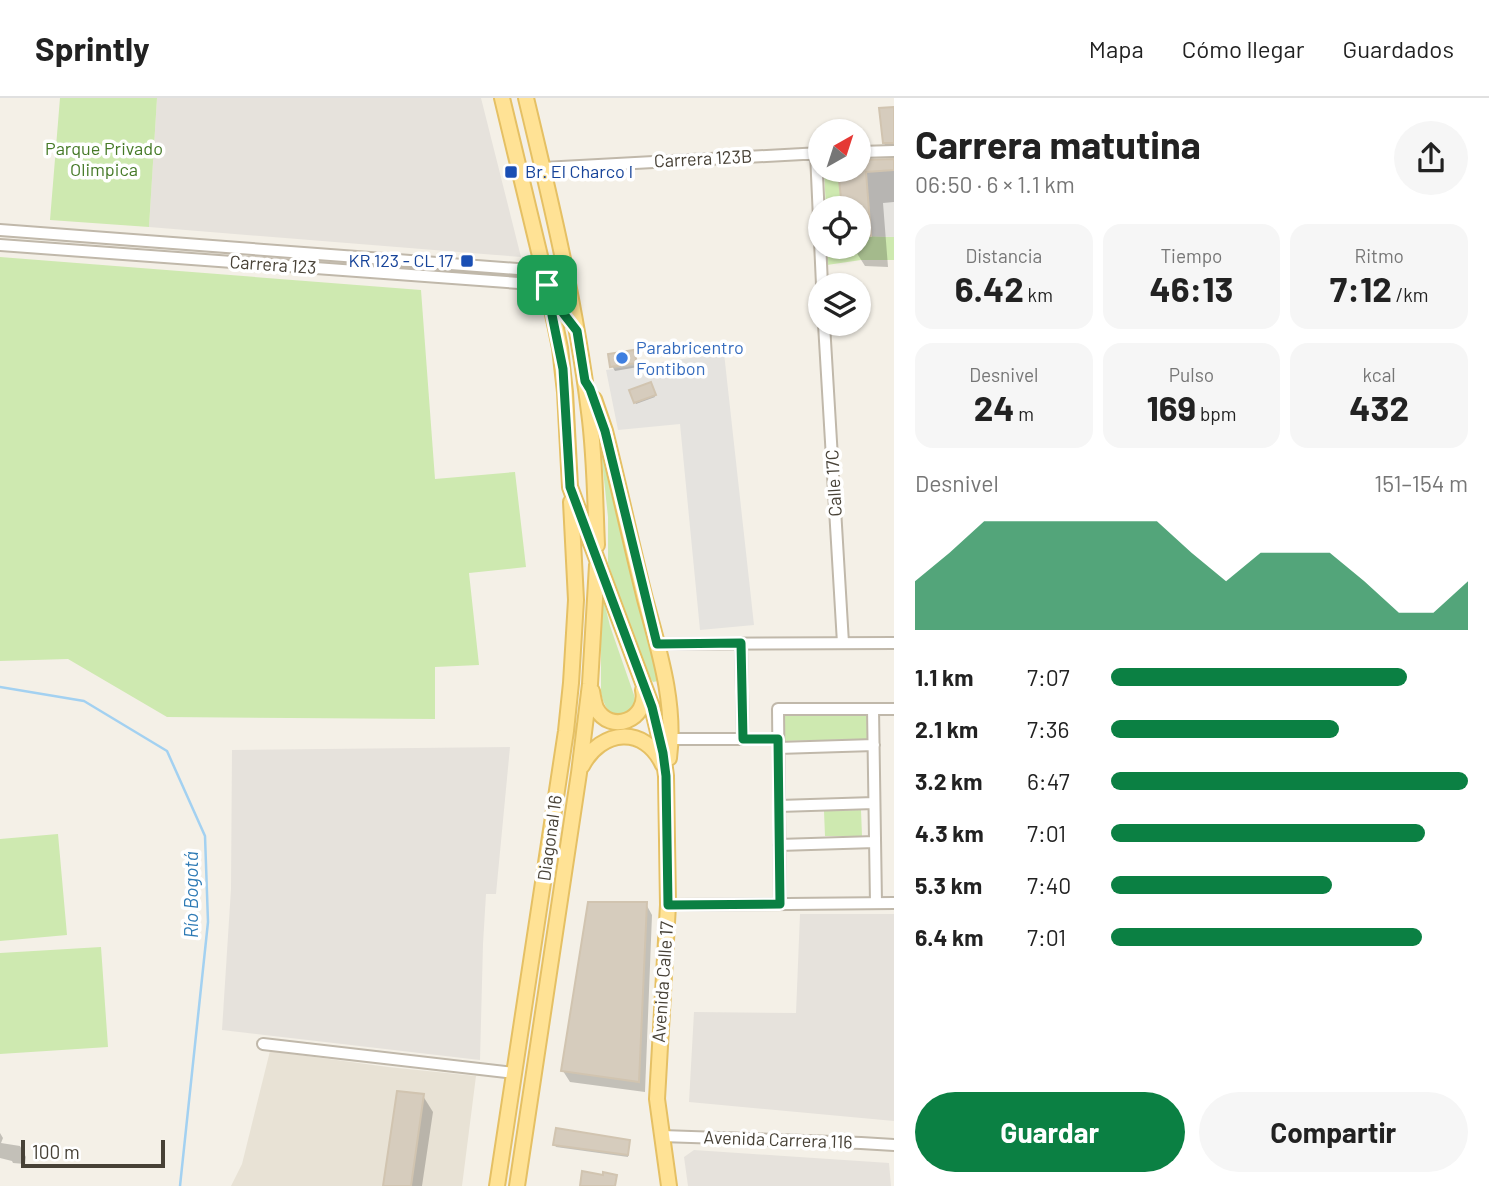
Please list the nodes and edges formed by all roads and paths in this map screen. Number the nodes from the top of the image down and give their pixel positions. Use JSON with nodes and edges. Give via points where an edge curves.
{"nodes":[{"id":1,"x":502,"y":98,"type":"edge"},
{"id":2,"x":526,"y":98,"type":"edge"},
{"id":3,"x":894,"y":151,"type":"edge"},
{"id":4,"x":872,"y":152,"type":"edge"},
{"id":5,"x":808,"y":154,"type":"edge"},
{"id":6,"x":543,"y":169,"type":"junction"},
{"id":7,"x":820,"y":182,"type":"edge"},
{"id":8,"x":0,"y":230,"type":"edge"},
{"id":9,"x":156,"y":241,"type":"junction"},
{"id":10,"x":0,"y":245,"type":"edge"},
{"id":11,"x":155,"y":257,"type":"junction"},
{"id":12,"x":822,"y":273,"type":"edge"},
{"id":13,"x":545,"y":278,"type":"junction"},
{"id":14,"x":577,"y":331,"type":"junction"},
{"id":15,"x":825,"y":336,"type":"edge"},
{"id":16,"x":585,"y":381,"type":"junction"},
{"id":17,"x":570,"y":487,"type":"junction"},
{"id":18,"x":597,"y":560,"type":"junction"},
{"id":19,"x":741,"y":643,"type":"junction"},
{"id":20,"x":843,"y":643,"type":"junction"},
{"id":21,"x":894,"y":643,"type":"edge"},
{"id":22,"x":657,"y":644,"type":"junction"},
{"id":23,"x":666,"y":681,"type":"junction"},
{"id":24,"x":590,"y":684,"type":"junction"},
{"id":25,"x":643,"y":686,"type":"junction"},
{"id":26,"x":873,"y":709,"type":"junction"},
{"id":27,"x":894,"y":709,"type":"edge"},
{"id":28,"x":671,"y":739,"type":"junction"},
{"id":29,"x":743,"y":739,"type":"junction"},
{"id":30,"x":778,"y":743,"type":"junction"},
{"id":31,"x":874,"y":746,"type":"junction"},
{"id":32,"x":579,"y":773,"type":"junction"},
{"id":33,"x":666,"y":776,"type":"junction"},
{"id":34,"x":874,"y":803,"type":"junction"},
{"id":35,"x":779,"y":806,"type":"junction"},
{"id":36,"x":875,"y":842,"type":"junction"},
{"id":37,"x":779,"y":845,"type":"junction"},
{"id":38,"x":876,"y":903,"type":"junction"},
{"id":39,"x":894,"y":903,"type":"edge"},
{"id":40,"x":780,"y":904,"type":"junction"},
{"id":41,"x":668,"y":905,"type":"junction"},
{"id":42,"x":262,"y":1044,"type":"dead end"},
{"id":43,"x":515,"y":1073,"type":"junction"},
{"id":44,"x":662,"y":1136,"type":"junction"},
{"id":45,"x":894,"y":1145,"type":"edge"},
{"id":46,"x":497,"y":1186,"type":"edge"},
{"id":47,"x":517,"y":1186,"type":"edge"},
{"id":48,"x":669,"y":1186,"type":"edge"}],
"edges":[{"from":1,"to":13,"type":"main road","name":"Avenida Calle 17"},
{"from":2,"to":6,"type":"main road","name":"Avenida Calle 17"},
{"from":3,"to":4,"type":"street"},
{"from":5,"to":6,"type":"street","name":"Carrera 123B"},
{"from":6,"to":14,"type":"main road","name":"Avenida Calle 17"},
{"from":7,"to":12,"type":"street"},
{"from":8,"to":9,"type":"street","name":"Carrera 123"},
{"from":9,"to":11,"type":"street"},
{"from":9,"to":13,"type":"street","name":"Carrera 123"},
{"from":10,"to":11,"type":"street","name":"Carrera 123"},
{"from":11,"to":13,"type":"street","name":"Carrera 123"},
{"from":13,"to":14,"type":"street","via":[[550,276],[558,285],[563,313]]},
{"from":13,"to":17,"type":"main road","name":"Avenida Calle 17","via":[[563,369]]},
{"from":14,"to":16,"type":"main road","name":"Avenida Calle 17"},
{"from":15,"to":20,"type":"street","name":"Calle 17C"},
{"from":16,"to":18,"type":"main road","name":"Avenida Calle 17"},
{"from":16,"to":22,"type":"main road","name":"Avenida Calle 17","via":[[605,431]]},
{"from":17,"to":18,"type":"main road","name":"Avenida Calle 17"},
{"from":17,"to":43,"type":"main road","name":"Diagonal 16","via":[[576,600],[571,682]]},
{"from":18,"to":24,"type":"main road","name":"Diagonal 16"},
{"from":18,"to":25,"type":"main road","name":"Avenida Calle 17"},
{"from":19,"to":20,"type":"street"},
{"from":19,"to":22,"type":"street"},
{"from":19,"to":29,"type":"street"},
{"from":20,"to":21,"type":"street"},
{"from":22,"to":23,"type":"main road","name":"Avenida Calle 17"},
{"from":23,"to":25,"type":"main road","via":[[657,687]]},
{"from":23,"to":28,"type":"main road","name":"Avenida Calle 17"},
{"from":24,"to":25,"type":"main road","via":[[601,715],[620,722],[638,714],[645,696]]},
{"from":24,"to":32,"type":"main road","name":"Diagonal 16"},
{"from":25,"to":33,"type":"main road","name":"Avenida Calle 17","via":[[659,730]]},
{"from":26,"to":27,"type":"street"},
{"from":26,"to":30,"type":"street","via":[[778,709]]},
{"from":26,"to":31,"type":"street"},
{"from":28,"to":29,"type":"street"},
{"from":28,"to":33,"type":"main road","name":"Avenida Calle 17"},
{"from":29,"to":30,"type":"street"},
{"from":30,"to":31,"type":"street"},
{"from":30,"to":35,"type":"street"},
{"from":31,"to":34,"type":"street"},
{"from":32,"to":33,"type":"main road","via":[[596,746],[629,737],[651,747]]},
{"from":32,"to":47,"type":"main road","name":"Diagonal 16"},
{"from":33,"to":41,"type":"main road","name":"Avenida Calle 17"},
{"from":34,"to":35,"type":"street"},
{"from":34,"to":36,"type":"street"},
{"from":35,"to":37,"type":"street"},
{"from":36,"to":37,"type":"street"},
{"from":36,"to":38,"type":"street"},
{"from":37,"to":40,"type":"street"},
{"from":38,"to":39,"type":"street"},
{"from":38,"to":40,"type":"street"},
{"from":40,"to":41,"type":"street"},
{"from":41,"to":44,"type":"main road","name":"Avenida Calle 17","via":[[657,1086]]},
{"from":42,"to":43,"type":"street"},
{"from":43,"to":46,"type":"main road","name":"Diagonal 16"},
{"from":44,"to":45,"type":"street","name":"Avenida Carrera 116"},
{"from":44,"to":48,"type":"main road","name":"Avenida Calle 17"}]}
